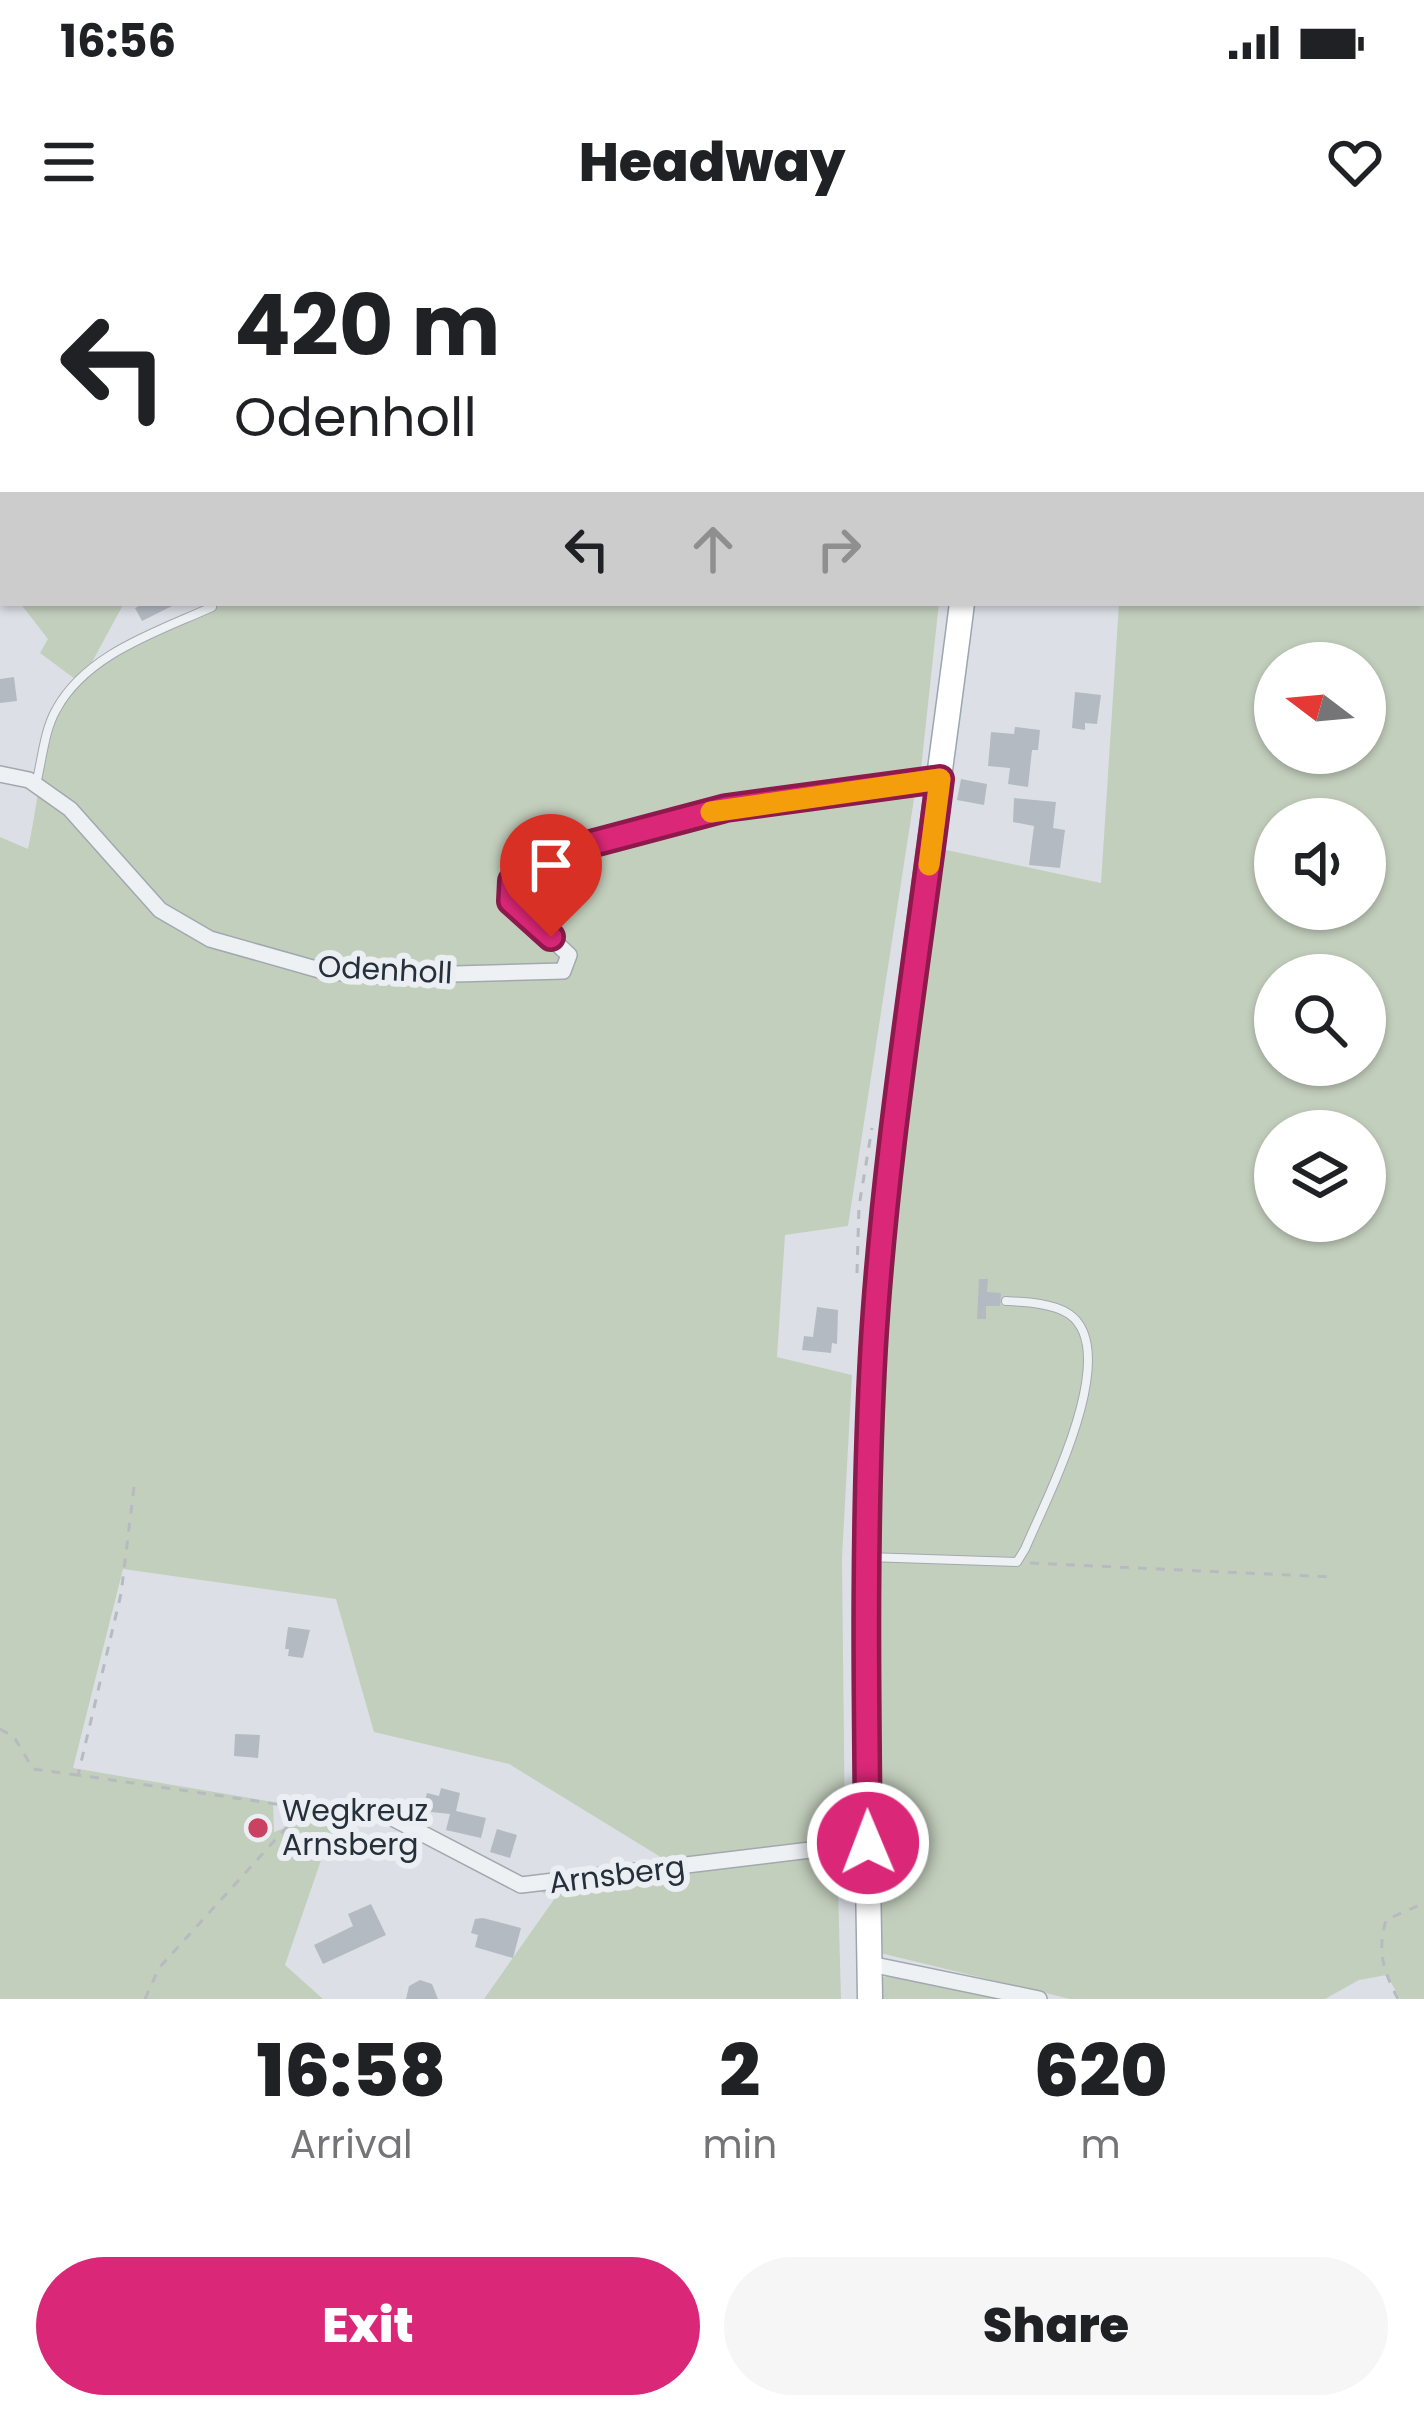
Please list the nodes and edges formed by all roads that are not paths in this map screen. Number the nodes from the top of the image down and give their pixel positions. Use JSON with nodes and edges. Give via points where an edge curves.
{"nodes":[{"id":1,"x":962,"y":606,"type":"edge"},
{"id":2,"x":212,"y":607,"type":"dead end"},
{"id":3,"x":0,"y":773,"type":"edge"},
{"id":4,"x":940,"y":779,"type":"junction"},
{"id":5,"x":36,"y":784,"type":"junction"},
{"id":6,"x":1006,"y":1301,"type":"dead end"},
{"id":7,"x":866,"y":1557,"type":"junction"},
{"id":8,"x":383,"y":1813,"type":"road end"},
{"id":9,"x":868,"y":1843,"type":"junction"},
{"id":10,"x":870,"y":1964,"type":"junction"},
{"id":11,"x":870,"y":1999,"type":"edge"},
{"id":12,"x":1039,"y":1999,"type":"edge"}],
"edges":[{"from":1,"to":4,"type":"main road"},
{"from":2,"to":5,"type":"lane","via":[[89,670],[53,714]]},
{"from":3,"to":5,"type":"street","name":"Odenholl"},
{"from":4,"to":5,"type":"street","name":"Odenholl","via":[[726,808],[564,851],[512,881],[511,901],[569,955],[563,971],[381,976],[323,971],[209,939],[160,910],[70,809]]},
{"from":4,"to":7,"type":"main road","via":[[885,1211]]},
{"from":6,"to":7,"type":"lane","via":[[1066,1311],[1081,1327],[1088,1367],[1079,1420],[1017,1562]]},
{"from":7,"to":9,"type":"main road"},
{"from":8,"to":9,"type":"street","name":"Arnsberg","via":[[521,1885]]},
{"from":9,"to":10,"type":"main road"},
{"from":10,"to":11,"type":"main road"},
{"from":10,"to":12,"type":"street"}]}
